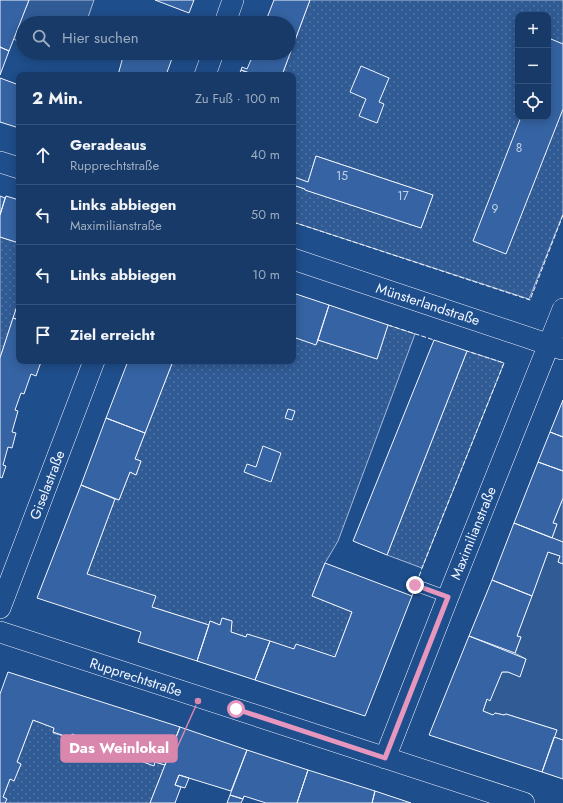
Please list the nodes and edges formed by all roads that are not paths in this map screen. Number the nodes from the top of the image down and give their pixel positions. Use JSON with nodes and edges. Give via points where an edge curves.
{"nodes":[{"id":1,"x":233,"y":0,"type":"edge"},
{"id":2,"x":227,"y":16,"type":"edge"},
{"id":3,"x":210,"y":60,"type":"edge"},
{"id":4,"x":206,"y":72,"type":"edge"},
{"id":5,"x":0,"y":162,"type":"edge"},
{"id":6,"x":16,"y":167,"type":"edge"},
{"id":7,"x":296,"y":260,"type":"edge"},
{"id":8,"x":563,"y":309,"type":"edge"},
{"id":9,"x":556,"y":347,"type":"edge"},
{"id":10,"x":93,"y":364,"type":"edge"},
{"id":11,"x":415,"y":585,"type":"dead end"},
{"id":12,"x":448,"y":597,"type":"junction"},
{"id":13,"x":0,"y":608,"type":"edge"},
{"id":14,"x":0,"y":632,"type":"edge"},
{"id":15,"x":385,"y":758,"type":"junction"},
{"id":16,"x":524,"y":803,"type":"edge"}],
"edges":[{"from":1,"to":2,"type":"street"},
{"from":3,"to":4,"type":"street"},
{"from":5,"to":6,"type":"street"},
{"from":7,"to":9,"type":"street","name":"Münsterlandstraße"},
{"from":8,"to":9,"type":"street","name":"Maximilianstraße"},
{"from":9,"to":12,"type":"street","name":"Maximilianstraße"},
{"from":10,"to":13,"type":"street","name":"Giselastraße"},
{"from":11,"to":12,"type":"lane"},
{"from":12,"to":15,"type":"street","name":"Maximilianstraße"},
{"from":14,"to":15,"type":"street","name":"Rupprechtstraße"},
{"from":15,"to":16,"type":"street","name":"Rupprechtstraße"}]}
